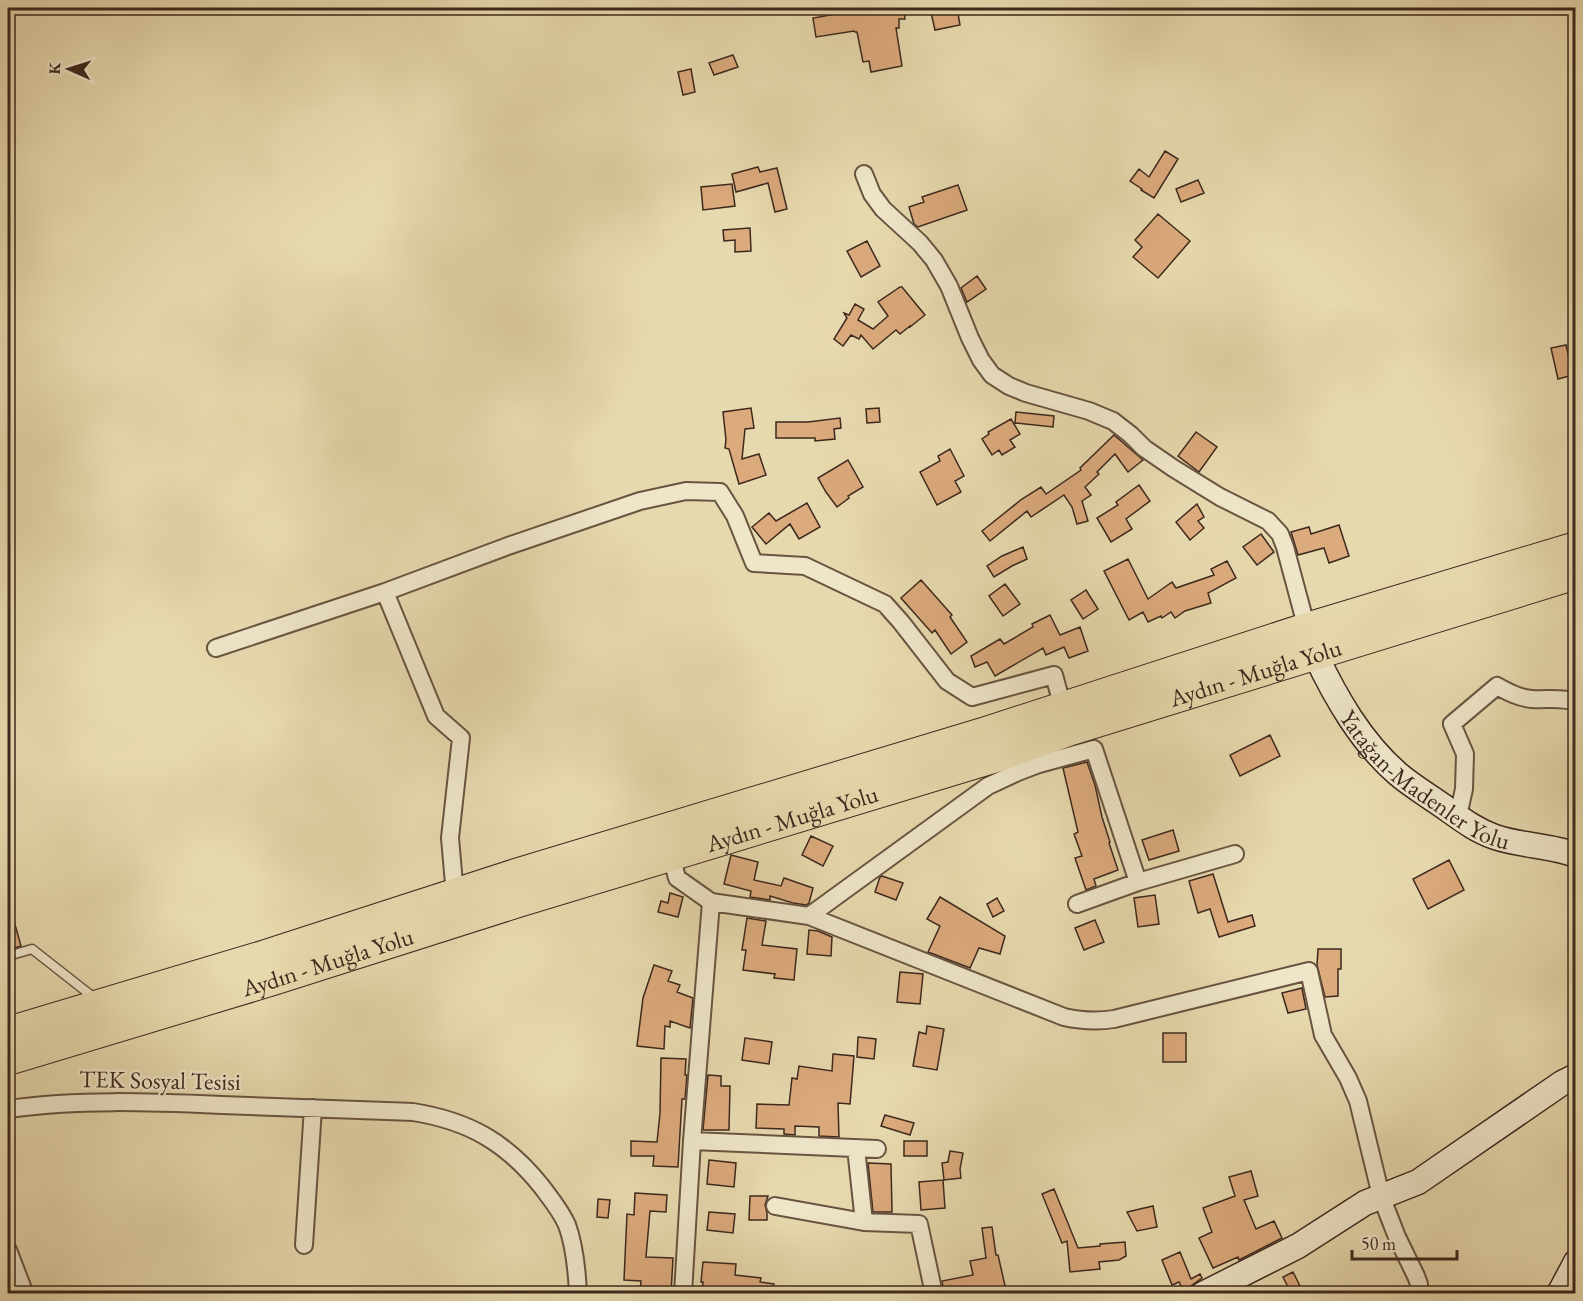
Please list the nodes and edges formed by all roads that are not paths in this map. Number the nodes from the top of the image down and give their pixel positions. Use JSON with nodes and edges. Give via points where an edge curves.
{"nodes":[{"id":1,"x":864,"y":174,"type":"dead end"},
{"id":2,"x":1575,"y":548,"type":"edge"},
{"id":3,"x":1575,"y":573,"type":"edge"},
{"id":4,"x":385,"y":592,"type":"junction"},
{"id":5,"x":1311,"y":641,"type":"junction"},
{"id":6,"x":216,"y":648,"type":"dead end"},
{"id":7,"x":1575,"y":702,"type":"edge"},
{"id":8,"x":1063,"y":708,"type":"junction"},
{"id":9,"x":1458,"y":816,"type":"junction"},
{"id":10,"x":1572,"y":850,"type":"edge"},
{"id":11,"x":1235,"y":854,"type":"dead end"},
{"id":12,"x":671,"y":855,"type":"junction"},
{"id":13,"x":1138,"y":882,"type":"junction"},
{"id":14,"x":454,"y":895,"type":"junction"},
{"id":15,"x":711,"y":902,"type":"junction"},
{"id":16,"x":1077,"y":904,"type":"dead end"},
{"id":17,"x":809,"y":916,"type":"junction"},
{"id":18,"x":8,"y":956,"type":"edge"},
{"id":19,"x":102,"y":1004,"type":"junction"},
{"id":20,"x":20,"y":1029,"type":"edge"},
{"id":21,"x":8,"y":1059,"type":"edge"},
{"id":22,"x":1575,"y":1076,"type":"edge"},
{"id":23,"x":313,"y":1108,"type":"junction"},
{"id":24,"x":8,"y":1109,"type":"edge"},
{"id":25,"x":692,"y":1141,"type":"junction"},
{"id":26,"x":856,"y":1148,"type":"junction"},
{"id":27,"x":877,"y":1149,"type":"dead end"},
{"id":28,"x":1381,"y":1196,"type":"junction"},
{"id":29,"x":775,"y":1206,"type":"dead end"},
{"id":30,"x":864,"y":1222,"type":"junction"},
{"id":31,"x":304,"y":1245,"type":"dead end"},
{"id":32,"x":8,"y":1250,"type":"edge"},
{"id":33,"x":1575,"y":1262,"type":"edge"},
{"id":34,"x":23,"y":1289,"type":"dead end"},
{"id":35,"x":578,"y":1293,"type":"edge"},
{"id":36,"x":683,"y":1293,"type":"edge"},
{"id":37,"x":934,"y":1293,"type":"edge"},
{"id":38,"x":1203,"y":1293,"type":"edge"},
{"id":39,"x":1419,"y":1293,"type":"edge"},
{"id":40,"x":1559,"y":1293,"type":"edge"}],
"edges":[{"from":1,"to":5,"type":"street","via":[[883,209],[934,260],[981,360],[992,375],[1026,393],[1113,421],[1173,468],[1268,521],[1285,547]]},
{"from":2,"to":5,"type":"highway","name":"Aydın - Muğla Yolu"},
{"from":3,"to":5,"type":"highway","name":"Aydın - Muğla Yolu"},
{"from":4,"to":6,"type":"street"},
{"from":4,"to":8,"type":"street","via":[[640,501],[686,491],[720,492],[735,516],[754,563],[805,566],[885,604],[947,681],[972,697],[1054,675]]},
{"from":4,"to":14,"type":"street","via":[[436,716],[461,738],[450,838]]},
{"from":5,"to":8,"type":"highway","name":"Aydın - Muğla Yolu"},
{"from":5,"to":9,"type":"street","name":"Yatağan-Madenler Yolu","via":[[1332,689],[1371,747],[1400,776]]},
{"from":5,"to":12,"type":"highway","name":"Aydın - Muğla Yolu","via":[[993,757]]},
{"from":7,"to":9,"type":"street","via":[[1524,698],[1497,686],[1452,724],[1465,754]]},
{"from":8,"to":14,"type":"highway","name":"Aydın - Muğla Yolu"},
{"from":9,"to":10,"type":"street","name":"Yatağan-Madenler Yolu","via":[[1506,841]]},
{"from":11,"to":13,"type":"street"},
{"from":12,"to":15,"type":"street","via":[[677,878]]},
{"from":12,"to":21,"type":"highway","name":"Aydın - Muğla Yolu"},
{"from":13,"to":16,"type":"street"},
{"from":13,"to":17,"type":"street","via":[[1094,749],[1039,764],[988,786]]},
{"from":14,"to":19,"type":"highway","name":"Aydın - Muğla Yolu"},
{"from":15,"to":17,"type":"street"},
{"from":15,"to":25,"type":"street"},
{"from":17,"to":28,"type":"street","via":[[1081,1021],[1114,1019],[1309,971],[1323,1035],[1358,1101]]},
{"from":18,"to":19,"type":"lane","via":[[32,949]]},
{"from":19,"to":20,"type":"highway","name":"Aydın - Muğla Yolu"},
{"from":22,"to":28,"type":"street","via":[[1418,1182]]},
{"from":23,"to":24,"type":"street","name":"TEK Sosyal Tesisi","via":[[82,1102]]},
{"from":23,"to":31,"type":"street"},
{"from":23,"to":35,"type":"street","name":"TEK Sosyal Tesisi","via":[[437,1116],[489,1138],[520,1162],[557,1206],[573,1248]]},
{"from":25,"to":26,"type":"street"},
{"from":25,"to":36,"type":"street"},
{"from":26,"to":27,"type":"street"},
{"from":26,"to":30,"type":"street"},
{"from":28,"to":38,"type":"street","via":[[1298,1246]]},
{"from":28,"to":39,"type":"street","via":[[1416,1276]]},
{"from":29,"to":30,"type":"street"},
{"from":30,"to":37,"type":"street","via":[[919,1224]]},
{"from":32,"to":34,"type":"street"},
{"from":33,"to":40,"type":"street"}]}
